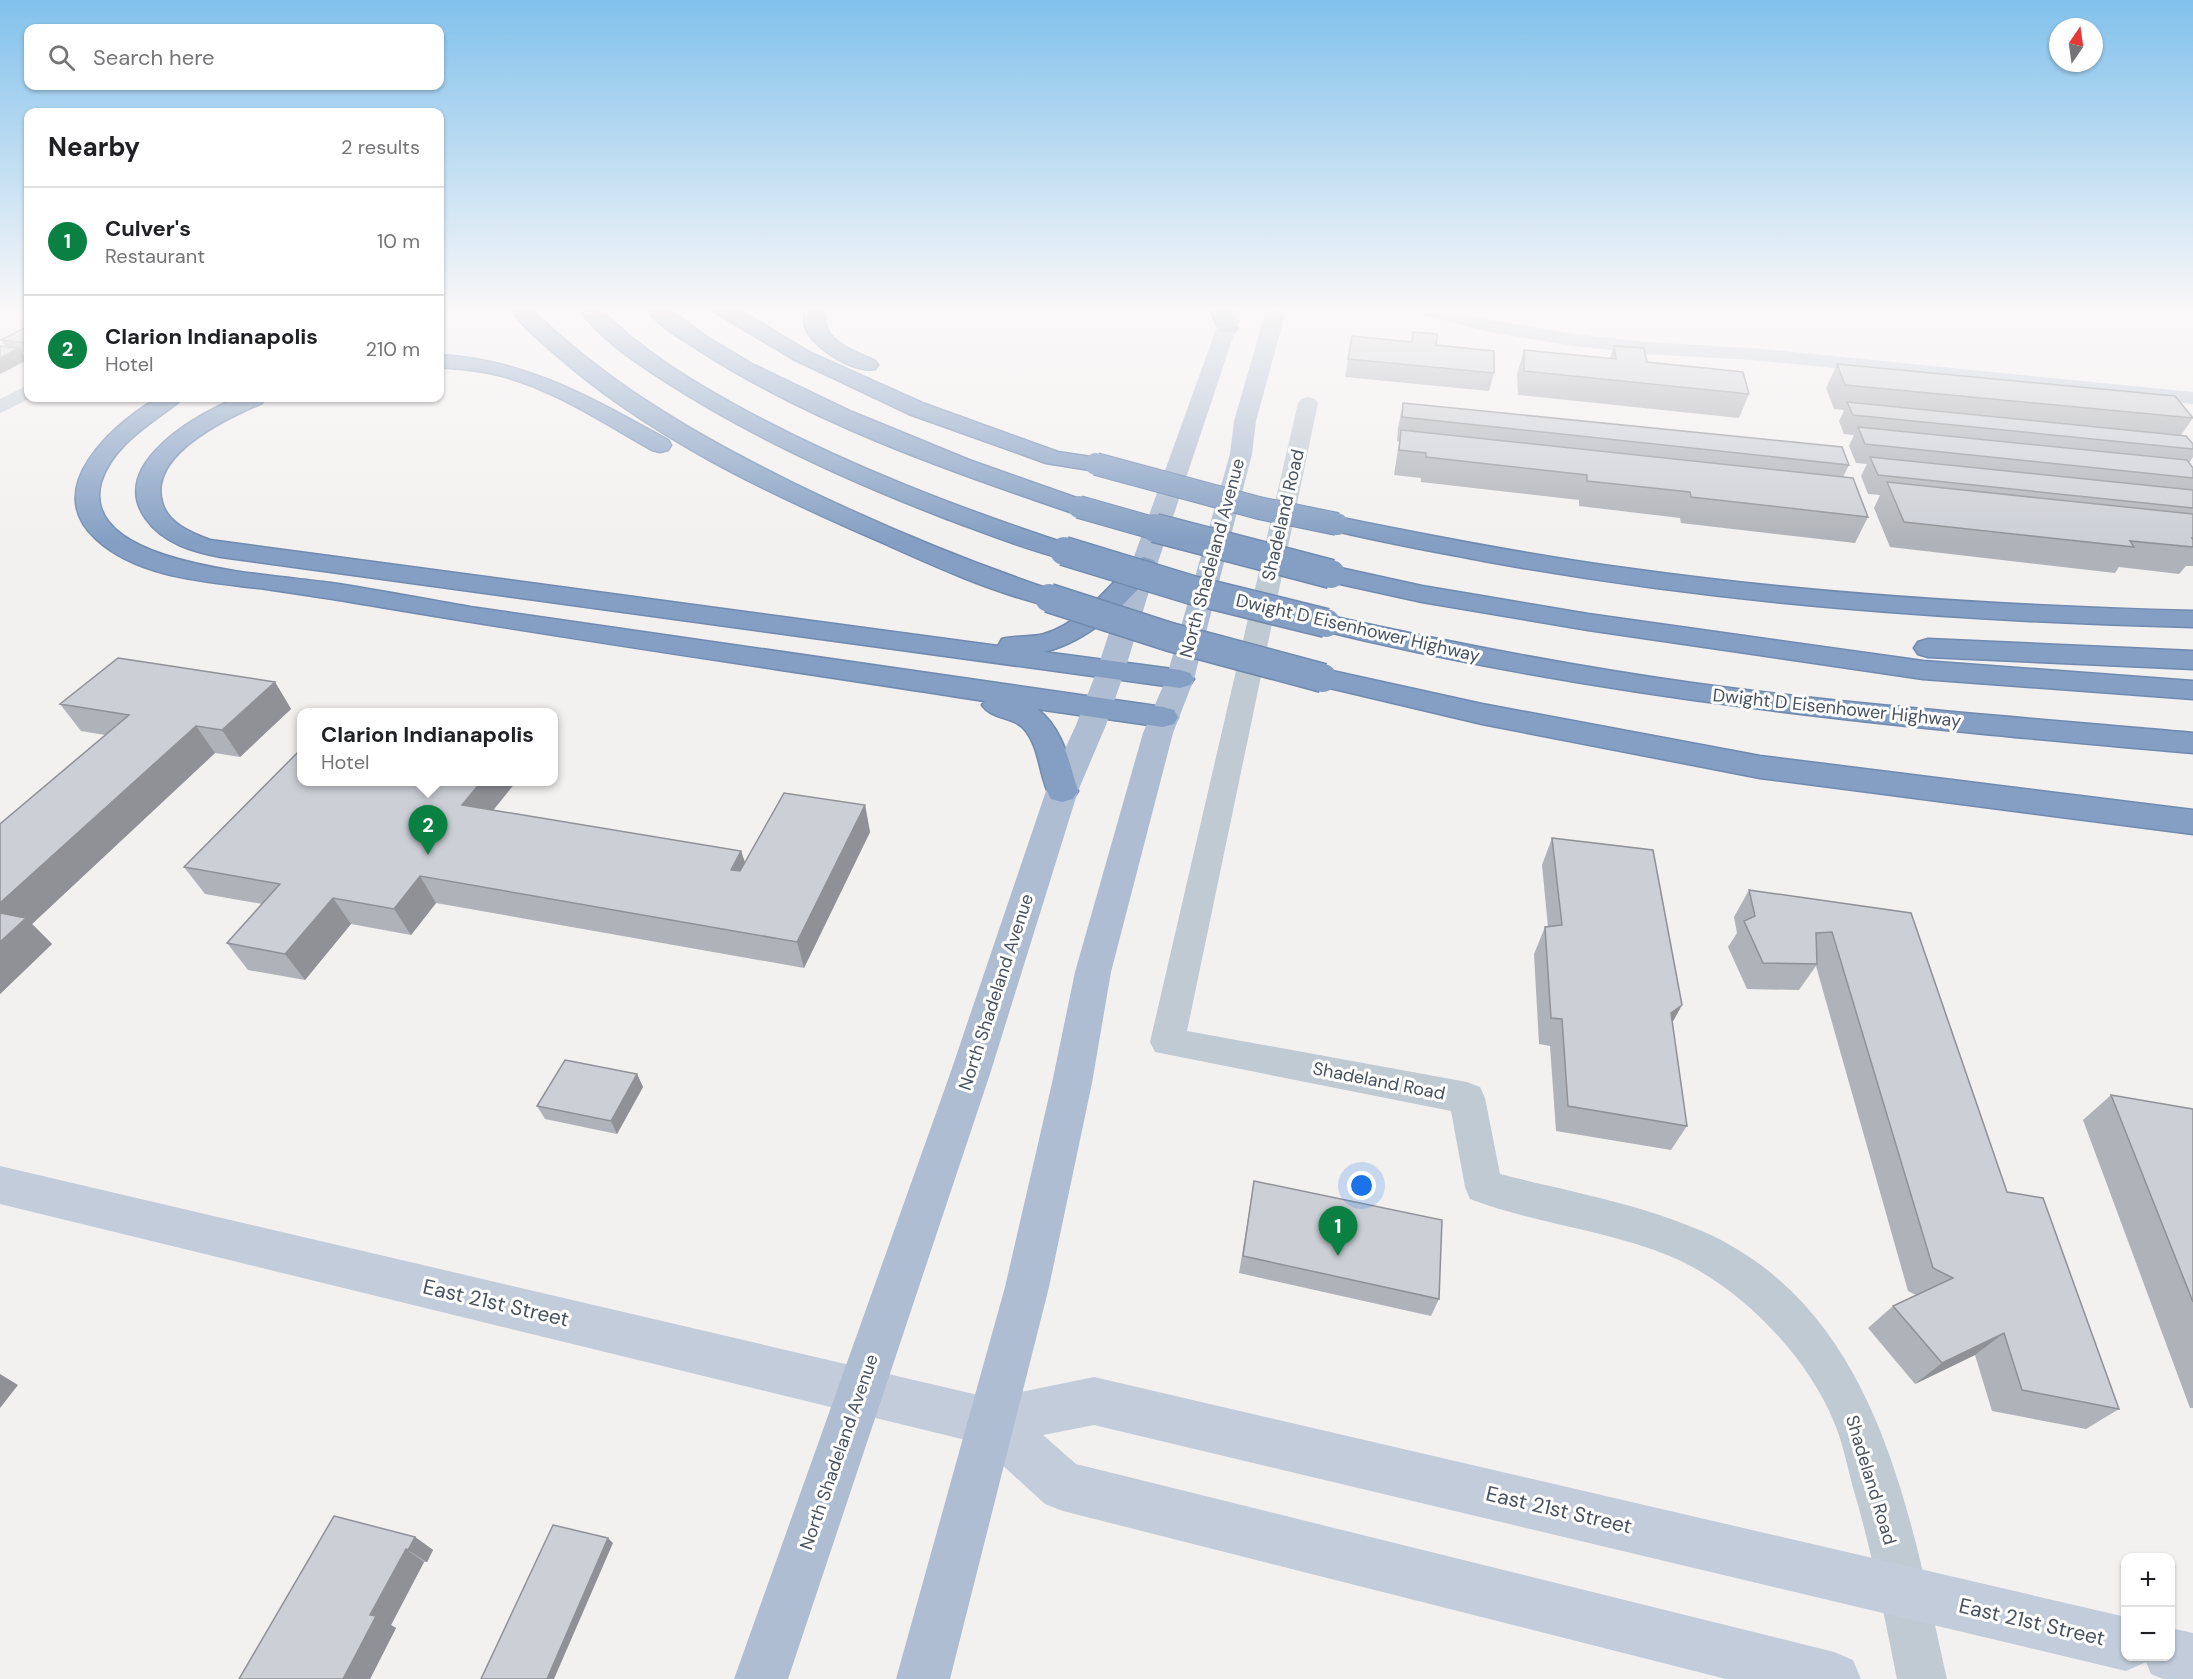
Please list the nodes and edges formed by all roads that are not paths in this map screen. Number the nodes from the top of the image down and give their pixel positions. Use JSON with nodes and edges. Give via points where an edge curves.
{"nodes":[{"id":1,"x":551,"y":385,"type":"edge"},
{"id":2,"x":608,"y":385,"type":"edge"},
{"id":3,"x":688,"y":385,"type":"edge"},
{"id":4,"x":777,"y":385,"type":"edge"},
{"id":5,"x":864,"y":385,"type":"edge"},
{"id":6,"x":907,"y":385,"type":"edge"},
{"id":7,"x":1203,"y":385,"type":"edge"},
{"id":8,"x":1255,"y":385,"type":"edge"},
{"id":9,"x":2066,"y":385,"type":"edge"},
{"id":10,"x":24,"y":393,"type":"edge"},
{"id":11,"x":2193,"y":398,"type":"edge"},
{"id":12,"x":165,"y":402,"type":"edge"},
{"id":13,"x":246,"y":402,"type":"edge"},
{"id":14,"x":1308,"y":403,"type":"dead end"},
{"id":15,"x":0,"y":407,"type":"edge"},
{"id":16,"x":1096,"y":464,"type":"junction"},
{"id":17,"x":840,"y":516,"type":"junction"},
{"id":18,"x":1144,"y":565,"type":"junction"},
{"id":19,"x":2193,"y":619,"type":"edge"},
{"id":20,"x":1730,"y":643,"type":"junction"},
{"id":21,"x":971,"y":649,"type":"junction"},
{"id":22,"x":2193,"y":660,"type":"edge"},
{"id":23,"x":1111,"y":670,"type":"junction"},
{"id":24,"x":1180,"y":679,"type":"junction"},
{"id":25,"x":944,"y":687,"type":"junction"},
{"id":26,"x":2193,"y":690,"type":"edge"},
{"id":27,"x":1097,"y":708,"type":"junction"},
{"id":28,"x":1163,"y":717,"type":"junction"},
{"id":29,"x":2193,"y":743,"type":"edge"},
{"id":30,"x":1062,"y":791,"type":"junction"},
{"id":31,"x":2193,"y":822,"type":"edge"},
{"id":32,"x":0,"y":1185,"type":"edge"},
{"id":33,"x":860,"y":1390,"type":"junction"},
{"id":34,"x":991,"y":1422,"type":"junction"},
{"id":35,"x":1902,"y":1592,"type":"junction"},
{"id":36,"x":2121,"y":1643,"type":"edge"},
{"id":37,"x":2175,"y":1656,"type":"edge"},
{"id":38,"x":2193,"y":1660,"type":"edge"},
{"id":39,"x":1918,"y":1661,"type":"edge"},
{"id":40,"x":761,"y":1679,"type":"edge"},
{"id":41,"x":923,"y":1679,"type":"edge"},
{"id":42,"x":1834,"y":1679,"type":"edge"}],
"edges":[{"from":1,"to":17,"type":"highway","via":[[730,481]]},
{"from":2,"to":17,"type":"highway","via":[[705,448]]},
{"from":3,"to":29,"type":"highway","name":"Dwight D Eisenhower Highway","bridge":true,"via":[[780,438],[934,506],[1192,590],[1326,623],[1536,667],[1694,692]]},
{"from":4,"to":20,"type":"highway","bridge":true,"via":[[905,443],[1079,507],[1244,553],[1482,605]]},
{"from":5,"to":16,"type":"highway","via":[[908,406],[1054,458]]},
{"from":6,"to":16,"type":"highway"},
{"from":7,"to":18,"type":"main road","name":"North Shadeland Avenue"},
{"from":8,"to":24,"type":"main road","name":"North Shadeland Avenue","via":[[1241,454]]},
{"from":9,"to":11,"type":"main road"},
{"from":10,"to":15,"type":"street"},
{"from":12,"to":25,"type":"highway","via":[[117,439],[90,481],[88,505],[101,530],[118,545],[149,560],[199,573]]},
{"from":13,"to":21,"type":"highway","via":[[190,433],[155,468],[148,487],[148,504],[157,520],[174,534],[232,550]]},
{"from":14,"to":35,"type":"street","name":"Shadeland Road","via":[[1167,1042],[1467,1098],[1484,1187],[1689,1245],[1759,1290],[1815,1348],[1847,1402],[1880,1502]]},
{"from":16,"to":19,"type":"highway","bridge":true,"via":[[1337,525],[1554,565],[1829,599],[1996,612]]},
{"from":17,"to":31,"type":"highway","bridge":true,"via":[[937,558],[1048,598],[1205,647],[1482,714],[1760,767]]},
{"from":18,"to":21,"type":"highway","via":[[1087,621],[1068,633],[1046,642]]},
{"from":18,"to":23,"type":"main road","name":"North Shadeland Avenue"},
{"from":20,"to":22,"type":"highway"},
{"from":20,"to":26,"type":"highway","via":[[1923,670]]},
{"from":21,"to":23,"type":"highway"},
{"from":23,"to":24,"type":"highway"},
{"from":23,"to":27,"type":"main road","name":"North Shadeland Avenue"},
{"from":24,"to":28,"type":"main road","name":"North Shadeland Avenue"},
{"from":25,"to":27,"type":"highway"},
{"from":25,"to":30,"type":"highway","via":[[1026,715],[1038,723]]},
{"from":27,"to":28,"type":"highway"},
{"from":27,"to":30,"type":"main road","name":"North Shadeland Avenue"},
{"from":28,"to":34,"type":"main road","name":"North Shadeland Avenue","via":[[1093,972],[1027,1287]]},
{"from":30,"to":33,"type":"main road","name":"North Shadeland Avenue","via":[[970,1074]]},
{"from":32,"to":33,"type":"main road","name":"East 21st Street"},
{"from":33,"to":34,"type":"main road","name":"East 21st Street"},
{"from":33,"to":40,"type":"main road","name":"North Shadeland Avenue"},
{"from":34,"to":35,"type":"main road","name":"East 21st Street","via":[[1094,1401]]},
{"from":34,"to":41,"type":"main road","name":"North Shadeland Avenue"},
{"from":34,"to":42,"type":"main road","name":"East 21st Street","via":[[1063,1486]]},
{"from":35,"to":36,"type":"main road","name":"East 21st Street"},
{"from":35,"to":39,"type":"street","name":"Shadeland Road"},
{"from":37,"to":38,"type":"main road"}]}
